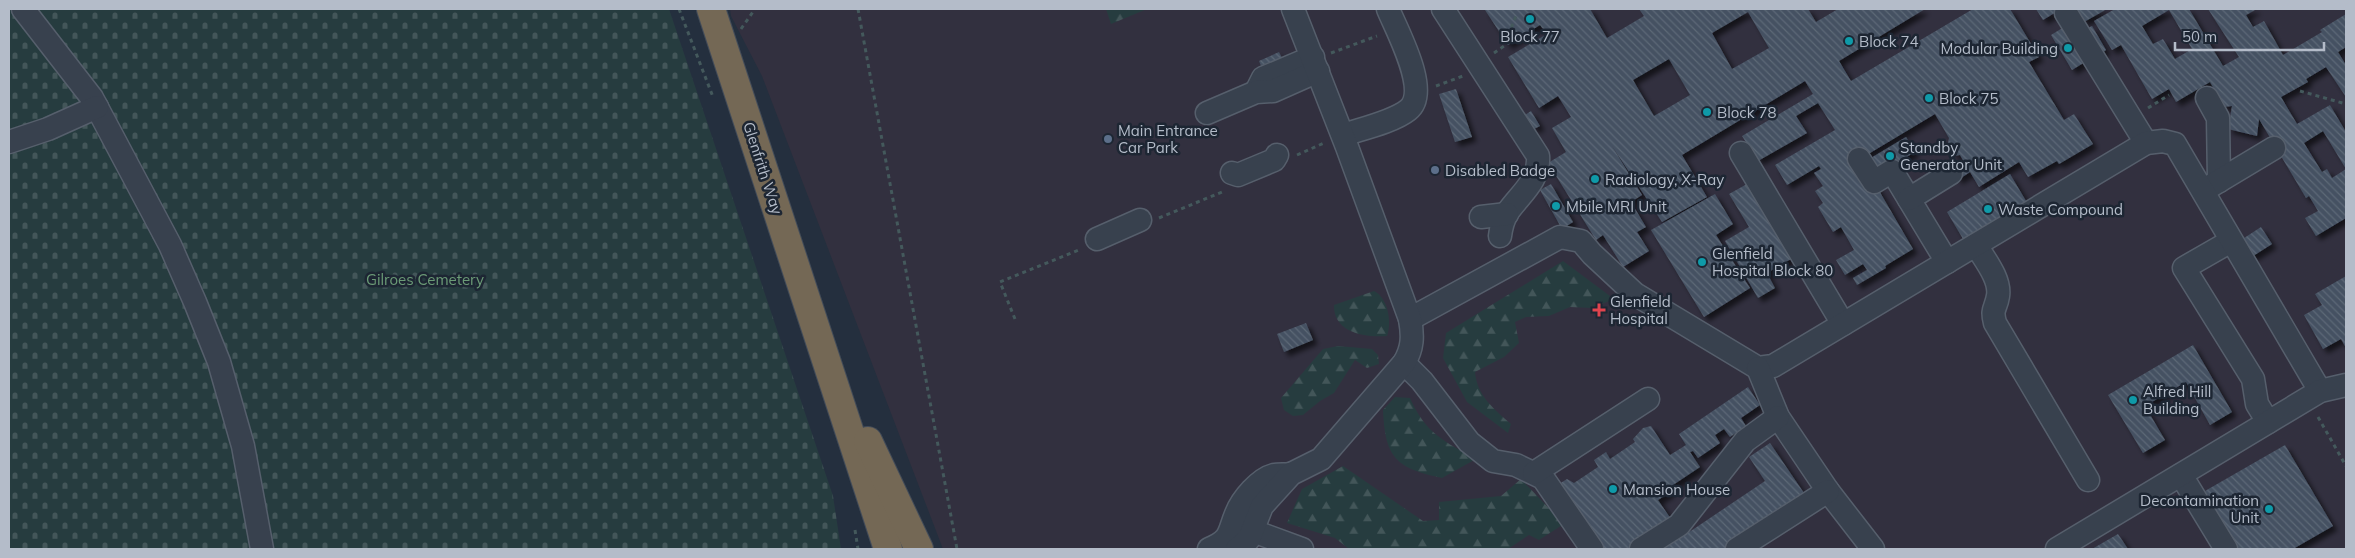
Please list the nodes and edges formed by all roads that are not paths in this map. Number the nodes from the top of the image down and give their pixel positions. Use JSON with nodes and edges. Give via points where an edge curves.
{"nodes":[{"id":1,"x":24,"y":9,"type":"edge"},
{"id":2,"x":711,"y":9,"type":"edge"},
{"id":3,"x":1293,"y":9,"type":"edge"},
{"id":4,"x":1388,"y":9,"type":"edge"},
{"id":5,"x":1442,"y":9,"type":"edge"},
{"id":6,"x":2066,"y":13,"type":"dead end"},
{"id":7,"x":1315,"y":64,"type":"junction"},
{"id":8,"x":2207,"y":98,"type":"dead end"},
{"id":9,"x":97,"y":107,"type":"junction"},
{"id":10,"x":1207,"y":113,"type":"dead end"},
{"id":11,"x":1342,"y":135,"type":"junction"},
{"id":12,"x":9,"y":142,"type":"edge"},
{"id":13,"x":2146,"y":143,"type":"junction"},
{"id":14,"x":2274,"y":148,"type":"dead end"},
{"id":15,"x":1741,"y":153,"type":"dead end"},
{"id":16,"x":1278,"y":155,"type":"dead end"},
{"id":17,"x":1860,"y":159,"type":"dead end"},
{"id":18,"x":1232,"y":173,"type":"dead end"},
{"id":19,"x":1951,"y":174,"type":"dead end"},
{"id":20,"x":2210,"y":186,"type":"junction"},
{"id":21,"x":1908,"y":199,"type":"junction"},
{"id":22,"x":1507,"y":214,"type":"junction"},
{"id":23,"x":1481,"y":217,"type":"dead end"},
{"id":24,"x":1140,"y":220,"type":"dead end"},
{"id":25,"x":1500,"y":236,"type":"dead end"},
{"id":26,"x":1097,"y":239,"type":"dead end"},
{"id":27,"x":2231,"y":240,"type":"junction"},
{"id":28,"x":1976,"y":245,"type":"junction"},
{"id":29,"x":1948,"y":262,"type":"junction"},
{"id":30,"x":1410,"y":319,"type":"junction"},
{"id":31,"x":1843,"y":324,"type":"junction"},
{"id":32,"x":815,"y":326,"type":"junction"},
{"id":33,"x":1404,"y":363,"type":"junction"},
{"id":34,"x":1758,"y":368,"type":"junction"},
{"id":35,"x":2346,"y":385,"type":"edge"},
{"id":36,"x":2314,"y":395,"type":"junction"},
{"id":37,"x":1648,"y":399,"type":"dead end"},
{"id":38,"x":1778,"y":417,"type":"junction"},
{"id":39,"x":2268,"y":422,"type":"junction"},
{"id":40,"x":1534,"y":473,"type":"junction"},
{"id":41,"x":1291,"y":474,"type":"junction"},
{"id":42,"x":2181,"y":474,"type":"junction"},
{"id":43,"x":2088,"y":480,"type":"dead end"},
{"id":44,"x":1828,"y":490,"type":"junction"},
{"id":45,"x":1253,"y":531,"type":"junction"},
{"id":46,"x":1582,"y":545,"type":"edge"},
{"id":47,"x":262,"y":549,"type":"edge"},
{"id":48,"x":888,"y":549,"type":"edge"},
{"id":49,"x":919,"y":549,"type":"edge"},
{"id":50,"x":1209,"y":549,"type":"edge"},
{"id":51,"x":1237,"y":549,"type":"edge"},
{"id":52,"x":1302,"y":549,"type":"edge"},
{"id":53,"x":1641,"y":549,"type":"edge"},
{"id":54,"x":1737,"y":549,"type":"edge"},
{"id":55,"x":1873,"y":549,"type":"edge"},
{"id":56,"x":2057,"y":549,"type":"edge"},
{"id":57,"x":2226,"y":549,"type":"edge"}],
"edges":[{"from":1,"to":9,"type":"street"},
{"from":2,"to":32,"type":"highway","name":"Glenfrith Way"},
{"from":3,"to":7,"type":"street"},
{"from":4,"to":11,"type":"street","via":[[1416,77],[1416,100],[1400,115]]},
{"from":5,"to":22,"type":"street","via":[[1538,156],[1531,184]]},
{"from":6,"to":13,"type":"street"},
{"from":7,"to":10,"type":"street","via":[[1263,78],[1256,92]]},
{"from":7,"to":11,"type":"street"},
{"from":8,"to":20,"type":"street","via":[[2218,118]]},
{"from":9,"to":12,"type":"street"},
{"from":9,"to":47,"type":"street","via":[[170,245],[219,362],[243,446]]},
{"from":11,"to":30,"type":"street"},
{"from":13,"to":20,"type":"street","via":[[2163,141],[2175,144]]},
{"from":13,"to":28,"type":"street"},
{"from":14,"to":20,"type":"street"},
{"from":15,"to":31,"type":"street"},
{"from":16,"to":18,"type":"street","via":[[1274,160],[1238,175]]},
{"from":17,"to":21,"type":"street","via":[[1874,182],[1892,171]]},
{"from":19,"to":21,"type":"street"},
{"from":20,"to":27,"type":"street"},
{"from":21,"to":29,"type":"street"},
{"from":22,"to":23,"type":"street"},
{"from":22,"to":25,"type":"street"},
{"from":24,"to":26,"type":"street"},
{"from":27,"to":36,"type":"street"},
{"from":27,"to":39,"type":"street","via":[[2184,268],[2253,379],[2257,404]]},
{"from":28,"to":29,"type":"street"},
{"from":28,"to":43,"type":"street","via":[[1996,282],[1998,296],[1992,312],[1995,323]]},
{"from":29,"to":31,"type":"street"},
{"from":30,"to":33,"type":"street","via":[[1413,337]]},
{"from":30,"to":34,"type":"street","via":[[1560,237],[1581,241],[1634,294]]},
{"from":31,"to":34,"type":"street","via":[[1787,360]]},
{"from":32,"to":48,"type":"highway","name":"Glenfrith Way"},
{"from":32,"to":49,"type":"highway","name":"Glenfrith Way"},
{"from":33,"to":40,"type":"street","via":[[1469,442],[1492,461],[1516,465]]},
{"from":33,"to":41,"type":"street","via":[[1321,459]]},
{"from":34,"to":38,"type":"street"},
{"from":35,"to":36,"type":"street"},
{"from":36,"to":39,"type":"street"},
{"from":37,"to":40,"type":"street"},
{"from":38,"to":44,"type":"street"},
{"from":38,"to":53,"type":"street","via":[[1744,441],[1679,526]]},
{"from":39,"to":42,"type":"street"},
{"from":40,"to":46,"type":"street","via":[[1543,478]]},
{"from":41,"to":45,"type":"street","via":[[1262,506]]},
{"from":41,"to":50,"type":"street","via":[[1273,475],[1254,488],[1236,513],[1232,531],[1220,544]]},
{"from":42,"to":56,"type":"street"},
{"from":42,"to":57,"type":"street"},
{"from":44,"to":54,"type":"street"},
{"from":44,"to":55,"type":"street"},
{"from":45,"to":51,"type":"street"},
{"from":45,"to":52,"type":"street"}]}
